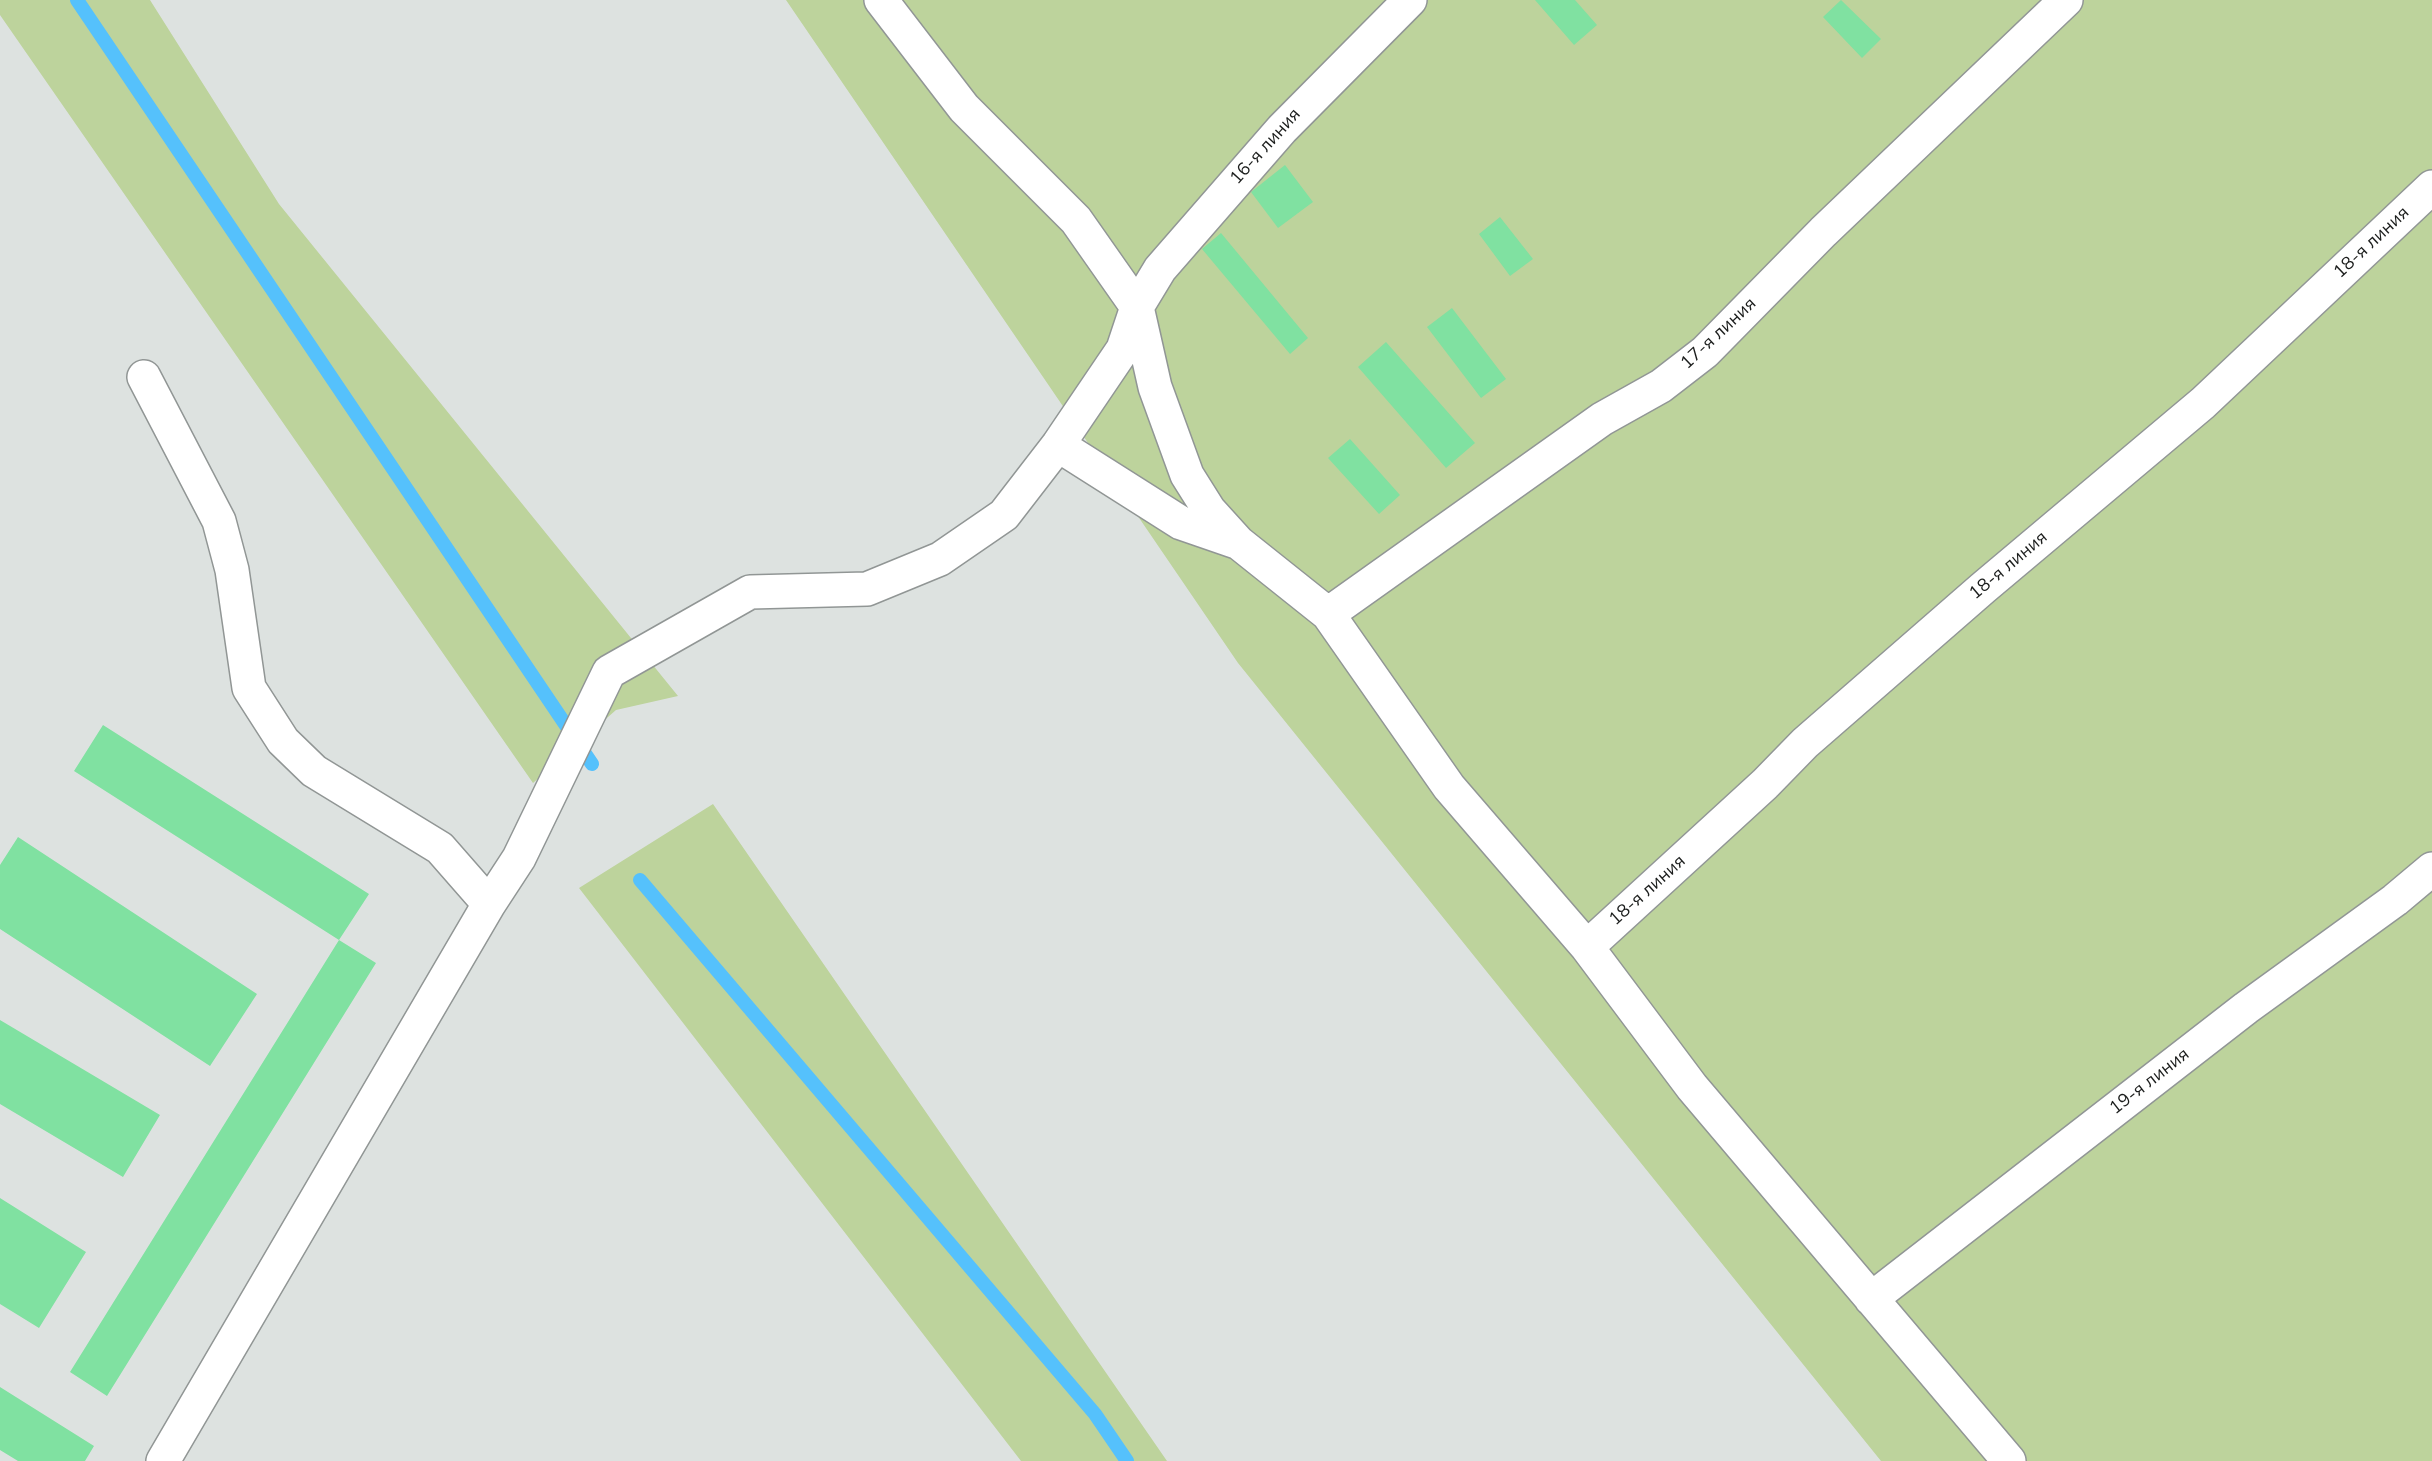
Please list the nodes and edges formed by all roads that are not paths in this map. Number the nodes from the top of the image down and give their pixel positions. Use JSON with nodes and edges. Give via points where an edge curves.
{"nodes":[{"id":1,"x":881,"y":0,"type":"edge"},
{"id":2,"x":1410,"y":0,"type":"edge"},
{"id":3,"x":2066,"y":0,"type":"edge"},
{"id":4,"x":2432,"y":186,"type":"edge"},
{"id":5,"x":1137,"y":307,"type":"junction"},
{"id":6,"x":144,"y":377,"type":"dead end"},
{"id":7,"x":1058,"y":445,"type":"junction"},
{"id":8,"x":1239,"y":543,"type":"junction"},
{"id":9,"x":1328,"y":614,"type":"junction"},
{"id":10,"x":2432,"y":869,"type":"edge"},
{"id":11,"x":489,"y":904,"type":"junction"},
{"id":12,"x":1587,"y":947,"type":"junction"},
{"id":13,"x":1871,"y":1299,"type":"junction"},
{"id":14,"x":164,"y":1461,"type":"edge"},
{"id":15,"x":2009,"y":1461,"type":"edge"}],
"edges":[{"from":1,"to":5,"type":"street","via":[[964,108],[1076,220]]},
{"from":2,"to":5,"type":"street","name":"16-я линия","via":[[1274,137],[1160,269]]},
{"from":3,"to":9,"type":"street","name":"17-я линия","via":[[1822,232],[1705,352],[1660,386],[1602,419]]},
{"from":4,"to":12,"type":"street","name":"18-я линия","via":[[2203,403],[1805,743],[1766,784]]},
{"from":5,"to":7,"type":"street","name":"16-я линия","via":[[1123,349]]},
{"from":5,"to":8,"type":"street","via":[[1155,387],[1187,475],[1209,510]]},
{"from":6,"to":11,"type":"street","via":[[219,521],[232,570],[249,688],[283,741],[314,771],[440,848]]},
{"from":7,"to":8,"type":"street","via":[[1180,523]]},
{"from":7,"to":11,"type":"street","name":"16-я линия","via":[[1004,515],[940,560],[867,590],[750,592],[609,672],[519,858]]},
{"from":8,"to":9,"type":"street"},
{"from":9,"to":12,"type":"street","via":[[1449,787]]},
{"from":10,"to":13,"type":"street","name":"19-я линия"},
{"from":11,"to":14,"type":"street","name":"16-я линия"},
{"from":12,"to":13,"type":"street","via":[[1692,1087]]},
{"from":13,"to":15,"type":"street"}]}
